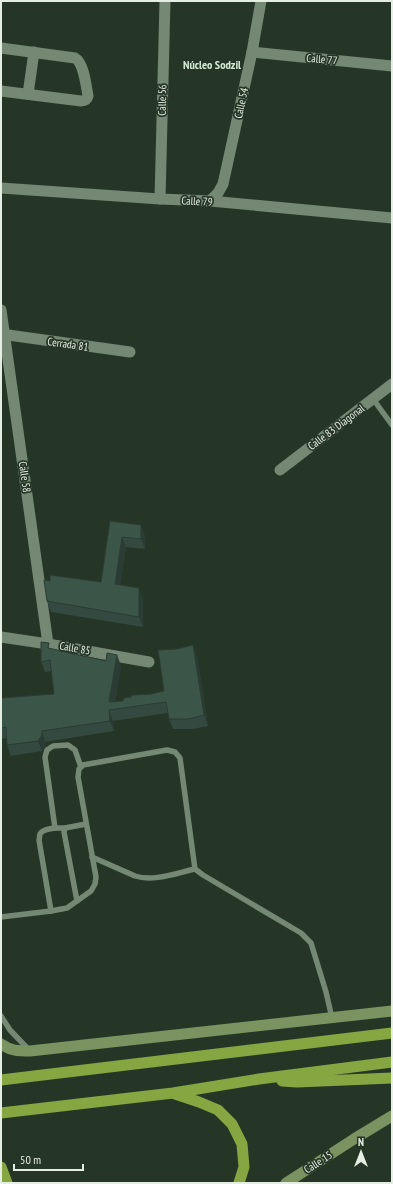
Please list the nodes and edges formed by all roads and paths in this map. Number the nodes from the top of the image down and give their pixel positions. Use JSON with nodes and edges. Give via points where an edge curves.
{"nodes":[{"id":1,"x":165,"y":1,"type":"edge"},
{"id":2,"x":261,"y":1,"type":"edge"},
{"id":3,"x":1,"y":48,"type":"edge"},
{"id":4,"x":34,"y":52,"type":"junction"},
{"id":5,"x":252,"y":52,"type":"junction"},
{"id":6,"x":392,"y":66,"type":"edge"},
{"id":7,"x":1,"y":91,"type":"edge"},
{"id":8,"x":28,"y":94,"type":"junction"},
{"id":9,"x":1,"y":188,"type":"edge"},
{"id":10,"x":160,"y":199,"type":"junction"},
{"id":11,"x":210,"y":201,"type":"junction"},
{"id":12,"x":392,"y":218,"type":"edge"},
{"id":13,"x":1,"y":310,"type":"edge"},
{"id":14,"x":3,"y":335,"type":"edge"},
{"id":15,"x":130,"y":352,"type":"dead end"},
{"id":16,"x":392,"y":384,"type":"edge"},
{"id":17,"x":373,"y":399,"type":"junction"},
{"id":18,"x":392,"y":425,"type":"edge"},
{"id":19,"x":280,"y":470,"type":"dead end"},
{"id":20,"x":1,"y":637,"type":"edge"},
{"id":21,"x":48,"y":644,"type":"junction"},
{"id":22,"x":149,"y":662,"type":"dead end"},
{"id":23,"x":81,"y":767,"type":"junction"},
{"id":24,"x":86,"y":824,"type":"junction"},
{"id":25,"x":55,"y":828,"type":"junction"},
{"id":26,"x":65,"y":828,"type":"junction"},
{"id":27,"x":92,"y":857,"type":"junction"},
{"id":28,"x":194,"y":869,"type":"junction"},
{"id":29,"x":77,"y":901,"type":"junction"},
{"id":30,"x":52,"y":911,"type":"junction"},
{"id":31,"x":1,"y":917,"type":"edge"},
{"id":32,"x":392,"y":1012,"type":"edge"},
{"id":33,"x":1,"y":1016,"type":"edge"},
{"id":34,"x":332,"y":1018,"type":"junction"},
{"id":35,"x":392,"y":1033,"type":"edge"},
{"id":36,"x":1,"y":1044,"type":"edge"},
{"id":37,"x":30,"y":1051,"type":"junction"},
{"id":38,"x":392,"y":1062,"type":"edge"},
{"id":39,"x":392,"y":1078,"type":"edge"},
{"id":40,"x":4,"y":1080,"type":"edge"},
{"id":41,"x":259,"y":1080,"type":"junction"},
{"id":42,"x":173,"y":1093,"type":"junction"},
{"id":43,"x":5,"y":1113,"type":"edge"},
{"id":44,"x":392,"y":1117,"type":"edge"},
{"id":45,"x":1,"y":1167,"type":"edge"},
{"id":46,"x":7,"y":1183,"type":"edge"},
{"id":47,"x":239,"y":1183,"type":"edge"},
{"id":48,"x":286,"y":1183,"type":"edge"}],
"edges":[{"from":1,"to":10,"type":"street","name":"Calle 56"},
{"from":2,"to":5,"type":"street","name":"Calle 54"},
{"from":3,"to":4,"type":"street"},
{"from":4,"to":8,"type":"street"},
{"from":4,"to":8,"type":"street","via":[[78,60],[88,96],[85,101],[81,101]]},
{"from":5,"to":6,"type":"street","name":"Calle 77"},
{"from":5,"to":11,"type":"street","name":"Calle 54","via":[[223,184]]},
{"from":7,"to":8,"type":"street"},
{"from":9,"to":10,"type":"street","name":"Calle 79"},
{"from":10,"to":11,"type":"street","name":"Calle 79"},
{"from":11,"to":12,"type":"street","name":"Calle 79"},
{"from":13,"to":14,"type":"street","name":"Calle 58"},
{"from":14,"to":15,"type":"street","name":"Cerrada 81"},
{"from":14,"to":21,"type":"street","name":"Calle 58"},
{"from":16,"to":17,"type":"street","name":"Calle 83 Diagonal"},
{"from":17,"to":18,"type":"lane"},
{"from":17,"to":19,"type":"street","name":"Calle 83 Diagonal"},
{"from":20,"to":21,"type":"street","name":"Calle 85"},
{"from":21,"to":22,"type":"street","name":"Calle 85"},
{"from":23,"to":24,"type":"lane","via":[[78,777]]},
{"from":23,"to":25,"type":"lane","via":[[75,750],[68,745],[53,746],[47,750],[45,757]]},
{"from":23,"to":28,"type":"lane","via":[[167,750],[175,752],[180,758]]},
{"from":24,"to":26,"type":"lane"},
{"from":24,"to":27,"type":"lane"},
{"from":25,"to":26,"type":"lane"},
{"from":25,"to":30,"type":"lane","via":[[44,830],[40,834]]},
{"from":26,"to":29,"type":"lane"},
{"from":27,"to":28,"type":"lane","via":[[142,878]]},
{"from":27,"to":29,"type":"lane","via":[[95,884],[91,891]]},
{"from":28,"to":34,"type":"lane","via":[[300,933],[311,943]]},
{"from":29,"to":30,"type":"lane","via":[[67,908]]},
{"from":30,"to":31,"type":"lane"},
{"from":32,"to":34,"type":"main road"},
{"from":33,"to":37,"type":"lane","via":[[10,1030]]},
{"from":34,"to":37,"type":"main road"},
{"from":35,"to":40,"type":"highway"},
{"from":36,"to":37,"type":"main road","via":[[9,1049]]},
{"from":38,"to":41,"type":"highway"},
{"from":39,"to":41,"type":"highway","via":[[297,1082]]},
{"from":41,"to":42,"type":"highway"},
{"from":42,"to":43,"type":"highway"},
{"from":42,"to":47,"type":"highway","via":[[218,1110],[232,1124],[242,1144],[244,1166]]},
{"from":44,"to":48,"type":"main road","name":"Calle 15"},
{"from":45,"to":46,"type":"highway"}]}
